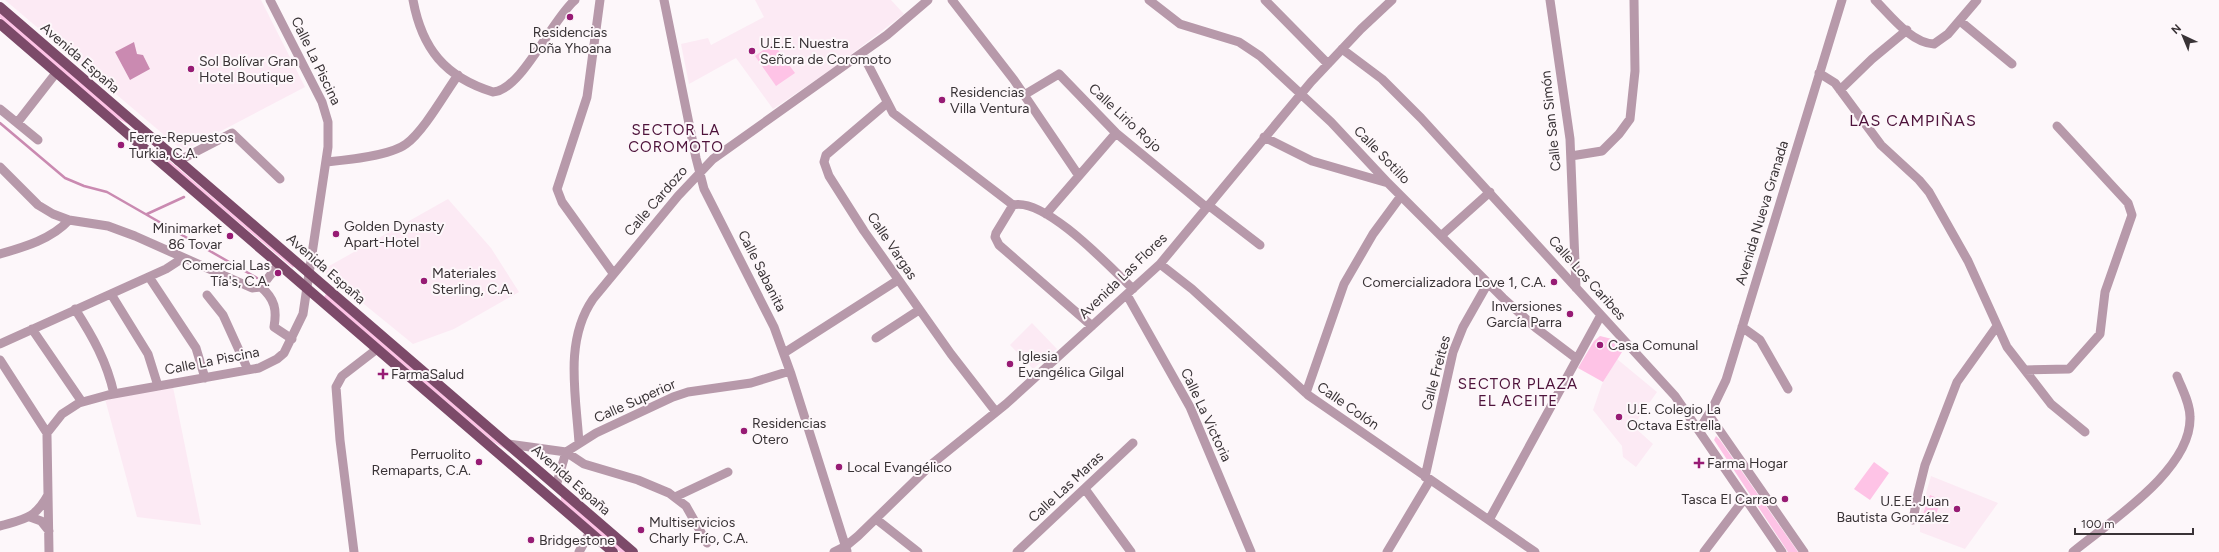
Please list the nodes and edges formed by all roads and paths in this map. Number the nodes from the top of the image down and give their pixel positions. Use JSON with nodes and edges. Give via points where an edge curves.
{"nodes":[{"id":1,"x":270,"y":0,"type":"edge"},
{"id":2,"x":413,"y":0,"type":"edge"},
{"id":3,"x":575,"y":0,"type":"edge"},
{"id":4,"x":600,"y":0,"type":"edge"},
{"id":5,"x":664,"y":0,"type":"edge"},
{"id":6,"x":928,"y":0,"type":"edge"},
{"id":7,"x":952,"y":0,"type":"edge"},
{"id":8,"x":1149,"y":0,"type":"edge"},
{"id":9,"x":1265,"y":0,"type":"edge"},
{"id":10,"x":1392,"y":0,"type":"edge"},
{"id":11,"x":1550,"y":0,"type":"edge"},
{"id":12,"x":1634,"y":0,"type":"edge"},
{"id":13,"x":1842,"y":0,"type":"edge"},
{"id":14,"x":1875,"y":0,"type":"edge"},
{"id":15,"x":1977,"y":0,"type":"edge"},
{"id":16,"x":0,"y":7,"type":"edge"},
{"id":17,"x":1960,"y":21,"type":"junction"},
{"id":18,"x":0,"y":24,"type":"edge"},
{"id":19,"x":1907,"y":30,"type":"junction"},
{"id":20,"x":1342,"y":49,"type":"junction"},
{"id":21,"x":862,"y":53,"type":"junction"},
{"id":22,"x":1328,"y":64,"type":"junction"},
{"id":23,"x":2012,"y":64,"type":"dead end"},
{"id":24,"x":56,"y":73,"type":"junction"},
{"id":25,"x":1819,"y":73,"type":"junction"},
{"id":26,"x":458,"y":75,"type":"junction"},
{"id":27,"x":1840,"y":90,"type":"junction"},
{"id":28,"x":1301,"y":94,"type":"junction"},
{"id":29,"x":1024,"y":95,"type":"junction"},
{"id":30,"x":887,"y":103,"type":"junction"},
{"id":31,"x":0,"y":109,"type":"edge"},
{"id":32,"x":17,"y":123,"type":"junction"},
{"id":33,"x":2056,"y":126,"type":"dead end"},
{"id":34,"x":1116,"y":133,"type":"junction"},
{"id":35,"x":1264,"y":137,"type":"junction"},
{"id":36,"x":38,"y":140,"type":"dead end"},
{"id":37,"x":165,"y":149,"type":"junction"},
{"id":38,"x":1571,"y":156,"type":"junction"},
{"id":39,"x":156,"y":159,"type":"junction"},
{"id":40,"x":178,"y":161,"type":"junction"},
{"id":41,"x":326,"y":162,"type":"junction"},
{"id":42,"x":0,"y":167,"type":"edge"},
{"id":43,"x":699,"y":172,"type":"junction"},
{"id":44,"x":1078,"y":176,"type":"junction"},
{"id":45,"x":280,"y":179,"type":"dead end"},
{"id":46,"x":1388,"y":182,"type":"junction"},
{"id":47,"x":1490,"y":192,"type":"junction"},
{"id":48,"x":1401,"y":196,"type":"junction"},
{"id":49,"x":1013,"y":205,"type":"junction"},
{"id":50,"x":1207,"y":206,"type":"junction"},
{"id":51,"x":1046,"y":214,"type":"junction"},
{"id":52,"x":70,"y":220,"type":"junction"},
{"id":53,"x":1442,"y":235,"type":"junction"},
{"id":54,"x":1260,"y":245,"type":"dead end"},
{"id":55,"x":0,"y":254,"type":"edge"},
{"id":56,"x":183,"y":258,"type":"junction"},
{"id":57,"x":279,"y":264,"type":"junction"},
{"id":58,"x":1160,"y":264,"type":"junction"},
{"id":59,"x":309,"y":273,"type":"junction"},
{"id":60,"x":614,"y":273,"type":"junction"},
{"id":61,"x":149,"y":277,"type":"junction"},
{"id":62,"x":898,"y":280,"type":"junction"},
{"id":63,"x":1488,"y":283,"type":"junction"},
{"id":64,"x":262,"y":287,"type":"junction"},
{"id":65,"x":307,"y":288,"type":"junction"},
{"id":66,"x":1576,"y":288,"type":"junction"},
{"id":67,"x":1130,"y":292,"type":"junction"},
{"id":68,"x":111,"y":294,"type":"junction"},
{"id":69,"x":207,"y":295,"type":"dead end"},
{"id":70,"x":75,"y":310,"type":"junction"},
{"id":71,"x":919,"y":310,"type":"junction"},
{"id":72,"x":1601,"y":315,"type":"junction"},
{"id":73,"x":1092,"y":326,"type":"junction"},
{"id":74,"x":1998,"y":326,"type":"junction"},
{"id":75,"x":1742,"y":327,"type":"junction"},
{"id":76,"x":32,"y":329,"type":"junction"},
{"id":77,"x":876,"y":338,"type":"dead end"},
{"id":78,"x":292,"y":339,"type":"junction"},
{"id":79,"x":0,"y":344,"type":"edge"},
{"id":80,"x":377,"y":349,"type":"junction"},
{"id":81,"x":784,"y":353,"type":"junction"},
{"id":82,"x":1577,"y":359,"type":"junction"},
{"id":83,"x":0,"y":360,"type":"edge"},
{"id":84,"x":248,"y":370,"type":"junction"},
{"id":85,"x":2025,"y":370,"type":"junction"},
{"id":86,"x":790,"y":371,"type":"junction"},
{"id":87,"x":2177,"y":376,"type":"dead end"},
{"id":88,"x":205,"y":378,"type":"junction"},
{"id":89,"x":158,"y":386,"type":"junction"},
{"id":90,"x":1788,"y":389,"type":"dead end"},
{"id":91,"x":1306,"y":393,"type":"junction"},
{"id":92,"x":114,"y":394,"type":"junction"},
{"id":93,"x":82,"y":402,"type":"junction"},
{"id":94,"x":996,"y":412,"type":"junction"},
{"id":95,"x":1709,"y":415,"type":"junction"},
{"id":96,"x":1699,"y":430,"type":"junction"},
{"id":97,"x":2085,"y":432,"type":"dead end"},
{"id":98,"x":47,"y":433,"type":"junction"},
{"id":99,"x":579,"y":443,"type":"junction"},
{"id":100,"x":508,"y":444,"type":"junction"},
{"id":101,"x":1134,"y":444,"type":"dead end"},
{"id":102,"x":566,"y":452,"type":"junction"},
{"id":103,"x":728,"y":472,"type":"dead end"},
{"id":104,"x":1428,"y":478,"type":"junction"},
{"id":105,"x":556,"y":486,"type":"junction"},
{"id":106,"x":1085,"y":489,"type":"junction"},
{"id":107,"x":49,"y":492,"type":"junction"},
{"id":108,"x":550,"y":497,"type":"junction"},
{"id":109,"x":675,"y":497,"type":"junction"},
{"id":110,"x":1745,"y":498,"type":"junction"},
{"id":111,"x":30,"y":517,"type":"junction"},
{"id":112,"x":876,"y":519,"type":"junction"},
{"id":113,"x":1489,"y":520,"type":"junction"},
{"id":114,"x":1913,"y":520,"type":"dead end"},
{"id":115,"x":0,"y":526,"type":"edge"},
{"id":116,"x":49,"y":532,"type":"junction"},
{"id":117,"x":590,"y":532,"type":"junction"},
{"id":118,"x":707,"y":543,"type":"dead end"},
{"id":119,"x":845,"y":550,"type":"edge"},
{"id":120,"x":49,"y":552,"type":"edge"},
{"id":121,"x":354,"y":552,"type":"edge"},
{"id":122,"x":579,"y":552,"type":"edge"},
{"id":123,"x":613,"y":552,"type":"edge"},
{"id":124,"x":633,"y":552,"type":"edge"},
{"id":125,"x":834,"y":552,"type":"edge"},
{"id":126,"x":918,"y":552,"type":"edge"},
{"id":127,"x":1017,"y":552,"type":"edge"},
{"id":128,"x":1131,"y":552,"type":"edge"},
{"id":129,"x":1251,"y":552,"type":"edge"},
{"id":130,"x":1386,"y":552,"type":"edge"},
{"id":131,"x":1534,"y":552,"type":"edge"},
{"id":132,"x":1704,"y":552,"type":"edge"},
{"id":133,"x":1782,"y":552,"type":"edge"},
{"id":134,"x":1804,"y":552,"type":"edge"},
{"id":135,"x":2072,"y":552,"type":"edge"}],
"edges":[{"from":1,"to":41,"type":"street","name":"Calle La Piscina","via":[[326,111],[329,132]]},
{"from":2,"to":26,"type":"street","via":[[418,23],[432,54]]},
{"from":3,"to":26,"type":"street","via":[[555,22],[528,64],[504,89],[493,92]]},
{"from":4,"to":60,"type":"street","via":[[587,97],[557,189],[562,202]]},
{"from":5,"to":43,"type":"street","name":"Calle Sabanita"},
{"from":6,"to":21,"type":"street","name":"Calle Cardozo","via":[[899,26]]},
{"from":7,"to":29,"type":"street"},
{"from":8,"to":28,"type":"street","name":"Calle Sotillo","via":[[1180,24],[1240,42],[1260,56]]},
{"from":9,"to":22,"type":"street"},
{"from":10,"to":20,"type":"street","name":"Avenida Las Flores"},
{"from":11,"to":38,"type":"street","name":"Calle San Simón"},
{"from":12,"to":38,"type":"street","via":[[1635,71],[1630,119],[1602,151]]},
{"from":13,"to":25,"type":"street","name":"Avenida Nueva Granada"},
{"from":14,"to":19,"type":"street"},
{"from":15,"to":17,"type":"street"},
{"from":16,"to":37,"type":"main road","name":"Avenida España"},
{"from":17,"to":19,"type":"street","via":[[1943,39],[1934,44],[1924,42]]},
{"from":17,"to":23,"type":"street"},
{"from":18,"to":24,"type":"main road","name":"Avenida España"},
{"from":19,"to":27,"type":"street"},
{"from":20,"to":22,"type":"street","name":"Avenida Las Flores"},
{"from":20,"to":47,"type":"street","name":"Calle Los Caribes","via":[[1390,87]]},
{"from":21,"to":30,"type":"street"},
{"from":21,"to":43,"type":"street","name":"Calle Cardozo","via":[[722,151]]},
{"from":22,"to":28,"type":"street","name":"Avenida Las Flores"},
{"from":24,"to":32,"type":"street"},
{"from":24,"to":39,"type":"main road","name":"Avenida España"},
{"from":25,"to":27,"type":"street","via":[[1832,80]]},
{"from":25,"to":75,"type":"street","name":"Avenida Nueva Granada"},
{"from":26,"to":41,"type":"street","via":[[416,134],[405,145],[370,156]]},
{"from":27,"to":74,"type":"street","via":[[1881,145],[1919,180],[1934,199],[1964,254]]},
{"from":28,"to":35,"type":"street","name":"Avenida Las Flores"},
{"from":28,"to":46,"type":"street","name":"Calle Sotillo"},
{"from":29,"to":34,"type":"street","name":"Calle Lirio Rojo","via":[[1058,74]]},
{"from":29,"to":44,"type":"street"},
{"from":30,"to":49,"type":"street","via":[[897,117]]},
{"from":30,"to":62,"type":"street","name":"Calle Vargas","via":[[830,151],[824,157],[824,162],[839,192]]},
{"from":31,"to":32,"type":"street"},
{"from":32,"to":36,"type":"street"},
{"from":33,"to":85,"type":"street","via":[[2128,203],[2132,215],[2105,292],[2100,334],[2069,369]]},
{"from":34,"to":44,"type":"street"},
{"from":34,"to":50,"type":"street","name":"Calle Lirio Rojo"},
{"from":35,"to":46,"type":"street","via":[[1312,161]]},
{"from":35,"to":50,"type":"street","name":"Avenida Las Flores"},
{"from":37,"to":39,"type":"main road"},
{"from":37,"to":40,"type":"main road","name":"Avenida España"},
{"from":38,"to":66,"type":"street","name":"Calle San Simón"},
{"from":39,"to":57,"type":"main road","name":"Avenida España"},
{"from":40,"to":45,"type":"street","via":[[232,133]]},
{"from":40,"to":59,"type":"main road","name":"Avenida España"},
{"from":41,"to":59,"type":"street","name":"Calle La Piscina"},
{"from":42,"to":52,"type":"street","via":[[38,204],[53,214]]},
{"from":43,"to":60,"type":"street","name":"Calle Cardozo"},
{"from":43,"to":81,"type":"street","name":"Calle Sabanita","via":[[704,189],[760,296]]},
{"from":44,"to":51,"type":"street"},
{"from":46,"to":48,"type":"street","name":"Calle Sotillo"},
{"from":47,"to":53,"type":"street"},
{"from":47,"to":66,"type":"street","name":"Calle Los Caribes"},
{"from":48,"to":53,"type":"street","name":"Calle Sotillo"},
{"from":48,"to":91,"type":"street","via":[[1373,234],[1344,284]]},
{"from":49,"to":51,"type":"street","name":"Calle La Victoria","via":[[1021,204]]},
{"from":49,"to":73,"type":"street","via":[[996,233],[999,245]]},
{"from":50,"to":54,"type":"street","name":"Calle Lirio Rojo"},
{"from":50,"to":58,"type":"street","name":"Avenida Las Flores"},
{"from":51,"to":67,"type":"street","name":"Calle La Victoria","via":[[1076,235]]},
{"from":52,"to":55,"type":"street","via":[[57,231],[37,241]]},
{"from":52,"to":56,"type":"street","via":[[120,230]]},
{"from":53,"to":63,"type":"street","name":"Calle Sotillo"},
{"from":56,"to":61,"type":"street"},
{"from":56,"to":64,"type":"street","via":[[252,288]]},
{"from":57,"to":64,"type":"street"},
{"from":57,"to":65,"type":"main road","name":"Avenida España"},
{"from":58,"to":67,"type":"street","name":"Avenida Las Flores"},
{"from":58,"to":91,"type":"street","name":"Calle Colón","via":[[1192,289]]},
{"from":59,"to":65,"type":"street","name":"Calle La Piscina"},
{"from":59,"to":100,"type":"main road","name":"Avenida España"},
{"from":60,"to":99,"type":"street","name":"Calle Cardozo","via":[[586,309],[577,334],[574,363]]},
{"from":61,"to":68,"type":"street"},
{"from":61,"to":88,"type":"street","via":[[196,348]]},
{"from":62,"to":71,"type":"street","name":"Calle Vargas"},
{"from":62,"to":81,"type":"street"},
{"from":63,"to":82,"type":"street","name":"Calle Sotillo","via":[[1536,328]]},
{"from":63,"to":104,"type":"street","name":"Calle Freites","via":[[1463,327],[1453,352]]},
{"from":64,"to":78,"type":"street","via":[[274,302],[274,327]]},
{"from":65,"to":78,"type":"street","name":"Calle La Piscina","via":[[303,314]]},
{"from":65,"to":80,"type":"main road","name":"Avenida España"},
{"from":66,"to":72,"type":"street","name":"Calle Los Caribes"},
{"from":67,"to":73,"type":"street","name":"Avenida Las Flores"},
{"from":67,"to":129,"type":"street","name":"Calle La Victoria","via":[[1190,407]]},
{"from":68,"to":70,"type":"street"},
{"from":68,"to":89,"type":"street","via":[[148,354]]},
{"from":69,"to":84,"type":"street","via":[[223,315]]},
{"from":70,"to":76,"type":"street"},
{"from":70,"to":92,"type":"street","via":[[98,346]]},
{"from":71,"to":77,"type":"street"},
{"from":71,"to":94,"type":"street","name":"Calle Vargas"},
{"from":72,"to":82,"type":"street"},
{"from":72,"to":96,"type":"street","name":"Calle Los Caribes","via":[[1676,396]]},
{"from":73,"to":94,"type":"street","name":"Avenida Las Flores"},
{"from":74,"to":85,"type":"street","via":[[2007,347]]},
{"from":74,"to":114,"type":"street","via":[[1957,382],[1925,466]]},
{"from":75,"to":90,"type":"street","via":[[1760,340]]},
{"from":75,"to":95,"type":"street","name":"Avenida Nueva Granada","via":[[1726,380]]},
{"from":76,"to":79,"type":"street"},
{"from":76,"to":93,"type":"street"},
{"from":78,"to":84,"type":"street","name":"Calle La Piscina","via":[[277,359],[259,368]]},
{"from":80,"to":108,"type":"main road","name":"Avenida España"},
{"from":80,"to":121,"type":"street","via":[[342,376],[336,386]]},
{"from":81,"to":86,"type":"street","name":"Calle Sabanita"},
{"from":82,"to":113,"type":"street"},
{"from":83,"to":98,"type":"street"},
{"from":84,"to":88,"type":"street","name":"Calle La Piscina"},
{"from":85,"to":97,"type":"street","via":[[2051,404]]},
{"from":86,"to":99,"type":"street","name":"Calle Superior","via":[[751,383],[688,392],[673,397]]},
{"from":86,"to":119,"type":"street","name":"Calle Sabanita"},
{"from":87,"to":135,"type":"street","via":[[2190,417],[2187,436],[2177,457],[2138,499]]},
{"from":88,"to":89,"type":"street","name":"Calle La Piscina"},
{"from":89,"to":92,"type":"street","name":"Calle La Piscina"},
{"from":91,"to":104,"type":"street","name":"Calle Colón"},
{"from":92,"to":93,"type":"street","name":"Calle La Piscina"},
{"from":93,"to":98,"type":"street","name":"Calle La Piscina","via":[[62,414]]},
{"from":94,"to":112,"type":"street","name":"Avenida Las Flores","via":[[933,463]]},
{"from":95,"to":96,"type":"street","name":"Avenida Nueva Granada"},
{"from":95,"to":134,"type":"street"},
{"from":96,"to":110,"type":"street","name":"Calle Los Caribes"},
{"from":98,"to":107,"type":"street"},
{"from":99,"to":102,"type":"street","name":"Calle Superior"},
{"from":100,"to":102,"type":"street"},
{"from":100,"to":105,"type":"main road","name":"Avenida España"},
{"from":101,"to":106,"type":"street","name":"Calle Las Maras"},
{"from":102,"to":105,"type":"street"},
{"from":102,"to":109,"type":"street","via":[[584,464],[638,480]]},
{"from":103,"to":109,"type":"street"},
{"from":104,"to":113,"type":"street","name":"Calle Colón"},
{"from":104,"to":130,"type":"street","name":"Calle Freites"},
{"from":105,"to":108,"type":"main road"},
{"from":105,"to":124,"type":"main road","name":"Avenida España"},
{"from":106,"to":127,"type":"street","name":"Calle Las Maras"},
{"from":106,"to":128,"type":"street"},
{"from":107,"to":111,"type":"street","via":[[41,507]]},
{"from":107,"to":116,"type":"street"},
{"from":108,"to":117,"type":"main road","name":"Avenida España"},
{"from":109,"to":118,"type":"street","via":[[686,506]]},
{"from":110,"to":132,"type":"street"},
{"from":110,"to":133,"type":"street","name":"Calle Los Caribes"},
{"from":111,"to":115,"type":"street"},
{"from":111,"to":116,"type":"street","via":[[41,521]]},
{"from":112,"to":119,"type":"street","name":"Avenida Las Flores"},
{"from":112,"to":126,"type":"street"},
{"from":113,"to":131,"type":"street","name":"Calle Colón"},
{"from":116,"to":120,"type":"street"},
{"from":117,"to":122,"type":"street"},
{"from":117,"to":123,"type":"main road","name":"Avenida España"},
{"from":119,"to":125,"type":"street","name":"Avenida Las Flores"}]}
